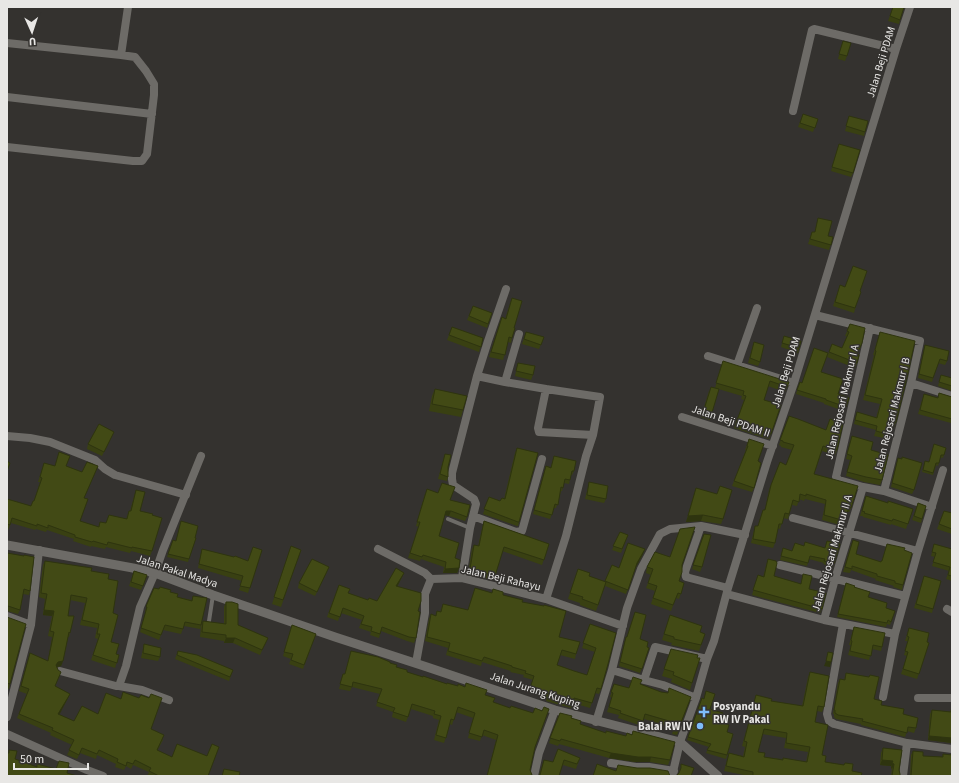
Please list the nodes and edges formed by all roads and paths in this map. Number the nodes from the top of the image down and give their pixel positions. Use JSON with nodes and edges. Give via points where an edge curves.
{"nodes":[{"id":1,"x":128,"y":7,"type":"edge"},
{"id":2,"x":910,"y":7,"type":"edge"},
{"id":3,"x":7,"y":43,"type":"edge"},
{"id":4,"x":896,"y":49,"type":"junction"},
{"id":5,"x":121,"y":55,"type":"junction"},
{"id":6,"x":7,"y":97,"type":"edge"},
{"id":7,"x":793,"y":111,"type":"dead end"},
{"id":8,"x":152,"y":114,"type":"junction"},
{"id":9,"x":7,"y":147,"type":"edge"},
{"id":10,"x":506,"y":289,"type":"dead end"},
{"id":11,"x":757,"y":308,"type":"dead end"},
{"id":12,"x":815,"y":315,"type":"junction"},
{"id":13,"x":870,"y":328,"type":"junction"},
{"id":14,"x":519,"y":334,"type":"dead end"},
{"id":15,"x":708,"y":356,"type":"dead end"},
{"id":16,"x":737,"y":366,"type":"junction"},
{"id":17,"x":477,"y":376,"type":"junction"},
{"id":18,"x":505,"y":382,"type":"junction"},
{"id":19,"x":794,"y":383,"type":"junction"},
{"id":20,"x":911,"y":383,"type":"junction"},
{"id":21,"x":546,"y":389,"type":"junction"},
{"id":22,"x":952,"y":396,"type":"edge"},
{"id":23,"x":682,"y":417,"type":"dead end"},
{"id":24,"x":593,"y":435,"type":"junction"},
{"id":25,"x":7,"y":436,"type":"edge"},
{"id":26,"x":773,"y":446,"type":"junction"},
{"id":27,"x":201,"y":456,"type":"dead end"},
{"id":28,"x":542,"y":459,"type":"dead end"},
{"id":29,"x":943,"y":470,"type":"dead end"},
{"id":30,"x":863,"y":487,"type":"junction"},
{"id":31,"x":884,"y":491,"type":"junction"},
{"id":32,"x":186,"y":495,"type":"junction"},
{"id":33,"x":932,"y":507,"type":"junction"},
{"id":34,"x":473,"y":516,"type":"junction"},
{"id":35,"x":793,"y":518,"type":"dead end"},
{"id":36,"x":448,"y":519,"type":"dead end"},
{"id":37,"x":701,"y":526,"type":"junction"},
{"id":38,"x":470,"y":528,"type":"junction"},
{"id":39,"x":849,"y":533,"type":"junction"},
{"id":40,"x":745,"y":535,"type":"junction"},
{"id":41,"x":7,"y":545,"type":"edge"},
{"id":42,"x":39,"y":550,"type":"junction"},
{"id":43,"x":378,"y":550,"type":"dead end"},
{"id":44,"x":918,"y":551,"type":"junction"},
{"id":45,"x":780,"y":565,"type":"dead end"},
{"id":46,"x":155,"y":573,"type":"junction"},
{"id":47,"x":462,"y":578,"type":"junction"},
{"id":48,"x":431,"y":579,"type":"junction"},
{"id":49,"x":835,"y":579,"type":"junction"},
{"id":50,"x":728,"y":591,"type":"junction"},
{"id":51,"x":213,"y":595,"type":"junction"},
{"id":52,"x":905,"y":596,"type":"junction"},
{"id":53,"x":546,"y":600,"type":"junction"},
{"id":54,"x":7,"y":616,"type":"edge"},
{"id":55,"x":824,"y":620,"type":"junction"},
{"id":56,"x":209,"y":621,"type":"edge"},
{"id":57,"x":843,"y":624,"type":"junction"},
{"id":58,"x":31,"y":625,"type":"junction"},
{"id":59,"x":623,"y":626,"type":"junction"},
{"id":60,"x":895,"y":634,"type":"junction"},
{"id":61,"x":335,"y":637,"type":"joint"},
{"id":62,"x":707,"y":660,"type":"junction"},
{"id":63,"x":416,"y":663,"type":"junction"},
{"id":64,"x":612,"y":670,"type":"junction"},
{"id":65,"x":60,"y":671,"type":"edge"},
{"id":66,"x":644,"y":680,"type":"junction"},
{"id":67,"x":119,"y":686,"type":"junction"},
{"id":68,"x":883,"y":697,"type":"dead end"},
{"id":69,"x":696,"y":698,"type":"junction"},
{"id":70,"x":918,"y":698,"type":"dead end"},
{"id":71,"x":952,"y":698,"type":"edge"},
{"id":72,"x":170,"y":700,"type":"dead end"},
{"id":73,"x":555,"y":710,"type":"junction"},
{"id":74,"x":7,"y":717,"type":"edge"},
{"id":75,"x":596,"y":722,"type":"junction"},
{"id":76,"x":7,"y":734,"type":"edge"},
{"id":77,"x":680,"y":742,"type":"junction"},
{"id":78,"x":907,"y":743,"type":"junction"},
{"id":79,"x":952,"y":749,"type":"edge"},
{"id":80,"x":611,"y":763,"type":"dead end"},
{"id":81,"x":673,"y":773,"type":"edge"},
{"id":82,"x":103,"y":776,"type":"edge"},
{"id":83,"x":534,"y":776,"type":"edge"},
{"id":84,"x":718,"y":776,"type":"edge"},
{"id":85,"x":903,"y":776,"type":"edge"}],
"edges":[{"from":1,"to":5,"type":"street"},
{"from":2,"to":4,"type":"street","name":"Jalan Beji PDAM"},
{"from":3,"to":5,"type":"street"},
{"from":4,"to":7,"type":"street","via":[[812,30]]},
{"from":4,"to":12,"type":"street","name":"Jalan Beji PDAM"},
{"from":5,"to":8,"type":"street","via":[[135,57],[154,84]]},
{"from":6,"to":8,"type":"street"},
{"from":8,"to":9,"type":"street","via":[[147,154],[142,161]]},
{"from":10,"to":17,"type":"street"},
{"from":11,"to":16,"type":"street"},
{"from":12,"to":13,"type":"street"},
{"from":12,"to":19,"type":"street","name":"Jalan Beji PDAM"},
{"from":13,"to":20,"type":"street","name":"Jalan Rejosari Makmur I B","via":[[919,340]]},
{"from":13,"to":30,"type":"street","name":"Jalan Rejosari Makmur I A","via":[[836,476],[839,480]]},
{"from":14,"to":18,"type":"street"},
{"from":15,"to":16,"type":"street"},
{"from":16,"to":19,"type":"street"},
{"from":17,"to":18,"type":"street"},
{"from":17,"to":34,"type":"street","via":[[452,473],[454,484],[474,499],[476,504]]},
{"from":18,"to":21,"type":"street"},
{"from":19,"to":26,"type":"street","name":"Jalan Beji PDAM"},
{"from":20,"to":22,"type":"street"},
{"from":20,"to":31,"type":"street","name":"Jalan Rejosari Makmur I B"},
{"from":21,"to":24,"type":"street","via":[[600,397]]},
{"from":21,"to":24,"type":"street","via":[[539,432]]},
{"from":23,"to":26,"type":"street","name":"Jalan Beji PDAM II"},
{"from":24,"to":53,"type":"street"},
{"from":25,"to":32,"type":"street","via":[[50,442],[95,460],[115,475]]},
{"from":26,"to":40,"type":"street","name":"Jalan Beji PDAM"},
{"from":27,"to":32,"type":"street"},
{"from":28,"to":34,"type":"street","via":[[522,531],[516,532]]},
{"from":29,"to":33,"type":"street"},
{"from":30,"to":31,"type":"street"},
{"from":30,"to":39,"type":"street","name":"Jalan Rejosari Makmur II A"},
{"from":31,"to":33,"type":"street"},
{"from":32,"to":46,"type":"street"},
{"from":33,"to":44,"type":"street"},
{"from":34,"to":38,"type":"street"},
{"from":35,"to":39,"type":"street"},
{"from":36,"to":38,"type":"lane"},
{"from":37,"to":40,"type":"street"},
{"from":37,"to":50,"type":"street","name":"Jalan Rejosari Makmur II A","via":[[685,572],[686,577]]},
{"from":37,"to":59,"type":"street","via":[[670,529],[660,534],[642,569]]},
{"from":38,"to":47,"type":"street"},
{"from":39,"to":44,"type":"street"},
{"from":39,"to":49,"type":"street","name":"Jalan Rejosari Makmur II A"},
{"from":40,"to":50,"type":"street","name":"Jalan Beji PDAM"},
{"from":41,"to":42,"type":"street","name":"Jalan Pakal Madya"},
{"from":42,"to":46,"type":"street","name":"Jalan Pakal Madya"},
{"from":42,"to":58,"type":"street"},
{"from":43,"to":48,"type":"street","via":[[425,573]]},
{"from":44,"to":52,"type":"street"},
{"from":45,"to":49,"type":"street"},
{"from":46,"to":51,"type":"street","name":"Jalan Pakal Madya"},
{"from":46,"to":67,"type":"street","via":[[140,607]]},
{"from":47,"to":48,"type":"street","name":"Jalan Beji Rahayu"},
{"from":47,"to":53,"type":"street","name":"Jalan Beji Rahayu"},
{"from":48,"to":63,"type":"street","via":[[425,594],[425,613]]},
{"from":49,"to":52,"type":"street"},
{"from":49,"to":55,"type":"street","name":"Jalan Rejosari Makmur II A"},
{"from":50,"to":55,"type":"street","name":"Jalan Rejosari Makmur II A"},
{"from":50,"to":62,"type":"street","name":"Jalan Beji PDAM"},
{"from":51,"to":56,"type":"lane"},
{"from":51,"to":61,"type":"street","name":"Jalan Pakal Madya"},
{"from":52,"to":60,"type":"street"},
{"from":53,"to":59,"type":"street","name":"Jalan Beji Rahayu"},
{"from":54,"to":58,"type":"street"},
{"from":55,"to":57,"type":"street"},
{"from":57,"to":60,"type":"street"},
{"from":57,"to":78,"type":"street","via":[[827,714],[828,721]]},
{"from":58,"to":74,"type":"street"},
{"from":59,"to":64,"type":"street"},
{"from":60,"to":68,"type":"street"},
{"from":61,"to":63,"type":"street","name":"Jalan Jurang Kuping"},
{"from":62,"to":66,"type":"street","via":[[655,647]]},
{"from":62,"to":69,"type":"street","name":"Jalan Beji PDAM"},
{"from":63,"to":73,"type":"street","name":"Jalan Jurang Kuping"},
{"from":64,"to":66,"type":"street"},
{"from":64,"to":75,"type":"street"},
{"from":65,"to":67,"type":"street"},
{"from":66,"to":69,"type":"street"},
{"from":67,"to":72,"type":"street","via":[[142,690]]},
{"from":69,"to":77,"type":"street","name":"Jalan Beji PDAM"},
{"from":70,"to":71,"type":"street"},
{"from":73,"to":75,"type":"street","name":"Jalan Jurang Kuping"},
{"from":73,"to":83,"type":"street"},
{"from":75,"to":77,"type":"street","name":"Jalan Jurang Kuping"},
{"from":76,"to":82,"type":"street"},
{"from":77,"to":81,"type":"street","name":"Jalan Beji PDAM"},
{"from":77,"to":84,"type":"street","name":"Jalan Jurang Kuping"},
{"from":78,"to":79,"type":"street"},
{"from":78,"to":85,"type":"street"},
{"from":80,"to":81,"type":"street","via":[[649,767]]}]}
